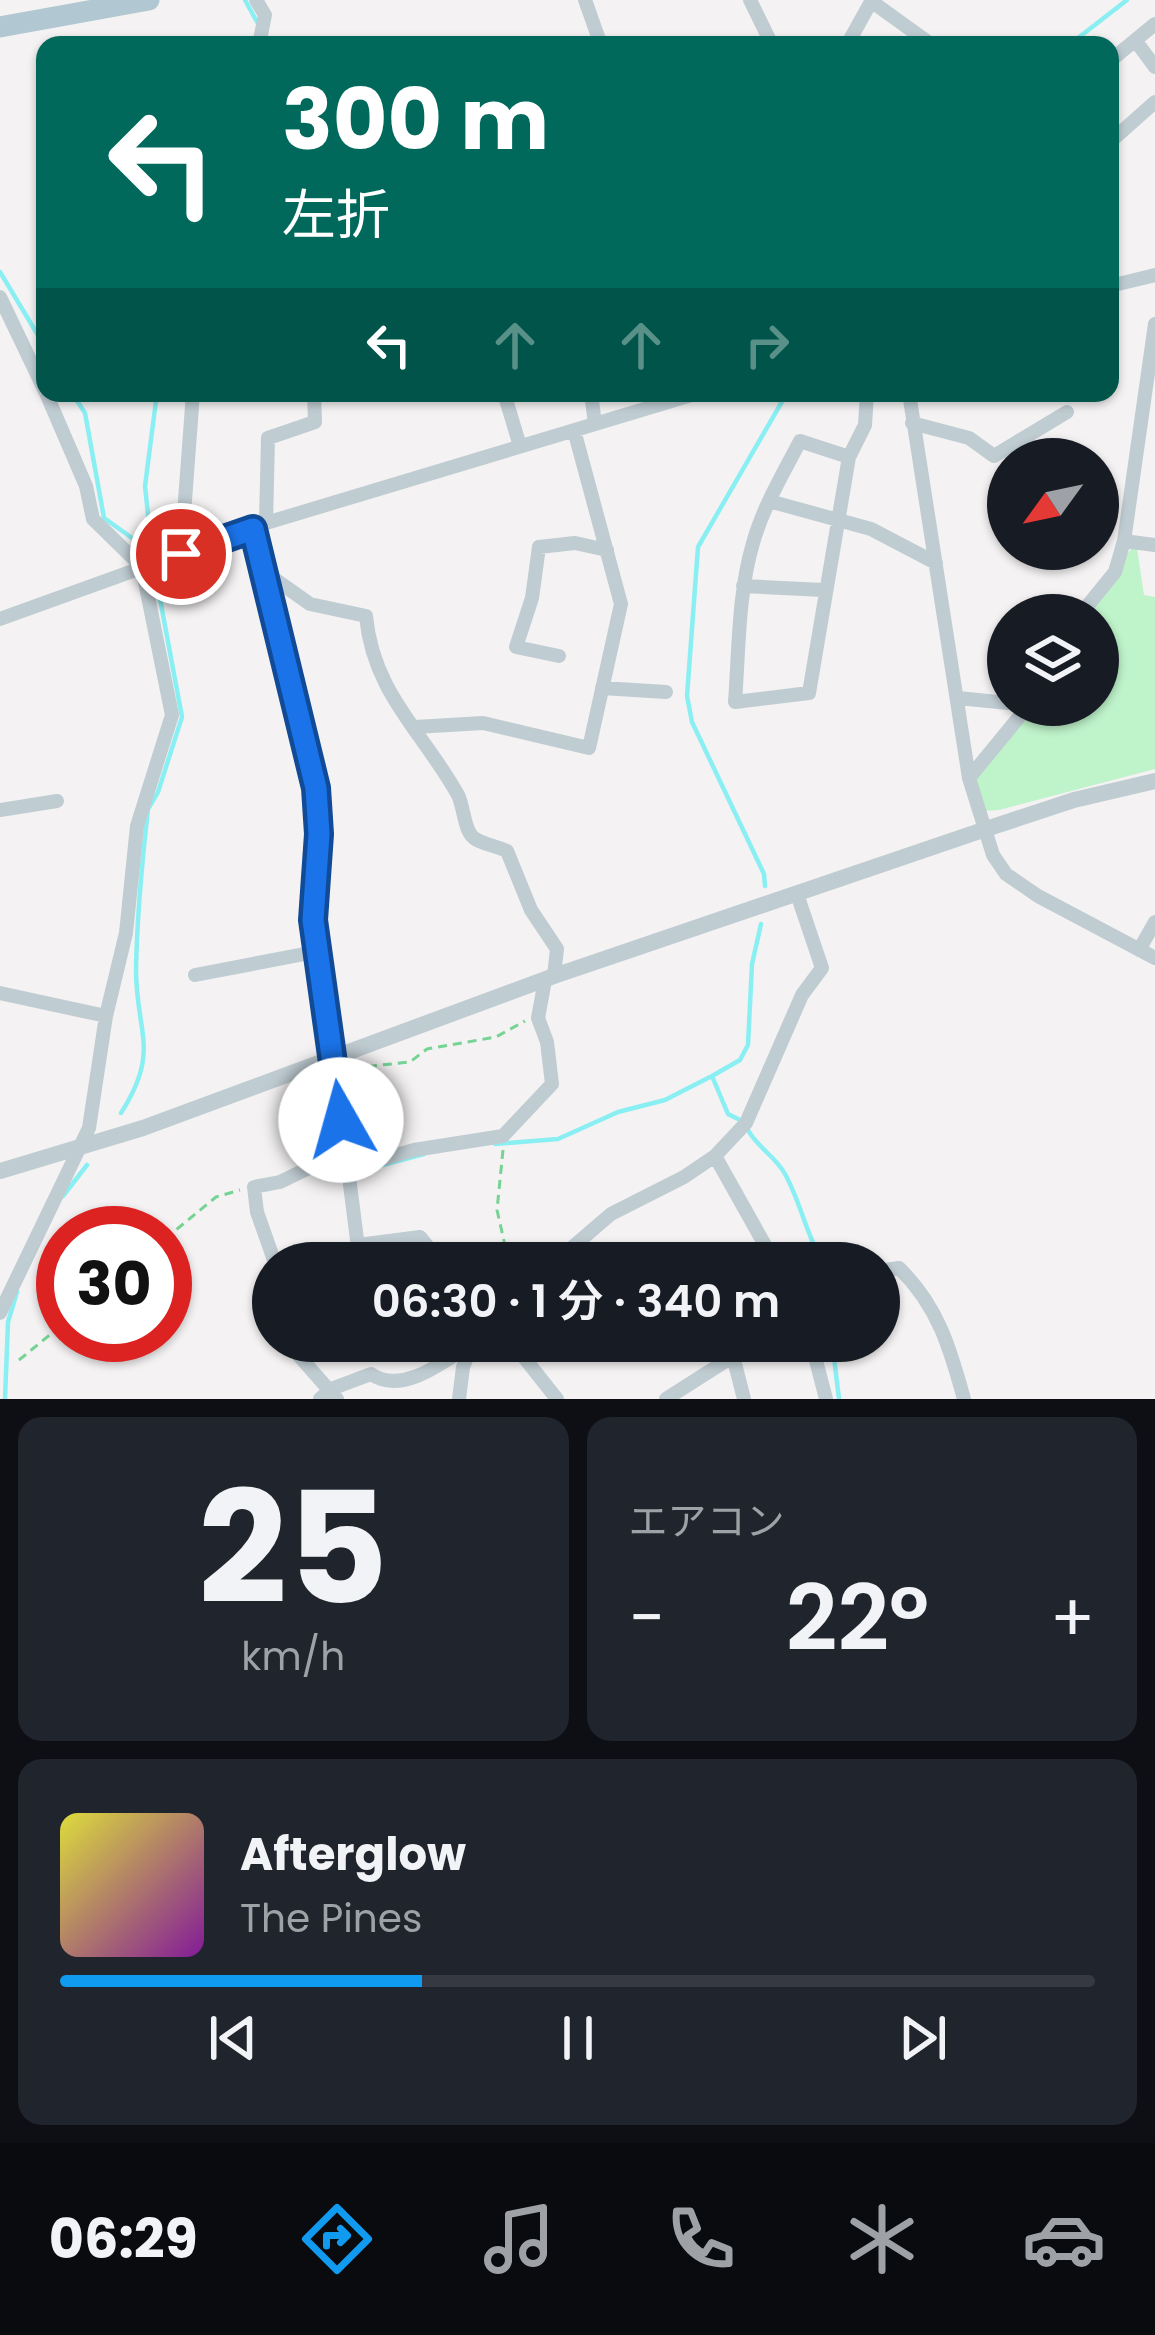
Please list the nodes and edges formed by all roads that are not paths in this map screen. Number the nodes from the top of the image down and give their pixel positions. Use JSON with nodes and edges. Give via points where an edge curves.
{"nodes":[{"id":1,"x":149,"y":0,"type":"edge"},
{"id":2,"x":256,"y":0,"type":"edge"},
{"id":3,"x":585,"y":0,"type":"edge"},
{"id":4,"x":750,"y":0,"type":"edge"},
{"id":5,"x":872,"y":0,"type":"edge"},
{"id":6,"x":1155,"y":24,"type":"edge"},
{"id":7,"x":0,"y":26,"type":"edge"},
{"id":8,"x":262,"y":36,"type":"edge"},
{"id":9,"x":598,"y":36,"type":"edge"},
{"id":10,"x":768,"y":36,"type":"edge"},
{"id":11,"x":852,"y":36,"type":"edge"},
{"id":12,"x":920,"y":36,"type":"edge"},
{"id":13,"x":1135,"y":40,"type":"junction"},
{"id":14,"x":1119,"y":53,"type":"edge"},
{"id":15,"x":1155,"y":67,"type":"edge"},
{"id":16,"x":1155,"y":102,"type":"edge"},
{"id":17,"x":1119,"y":134,"type":"edge"},
{"id":18,"x":1155,"y":275,"type":"edge"},
{"id":19,"x":1119,"y":284,"type":"edge"},
{"id":20,"x":0,"y":297,"type":"edge"},
{"id":21,"x":1155,"y":325,"type":"edge"},
{"id":22,"x":36,"y":373,"type":"edge"},
{"id":23,"x":49,"y":402,"type":"edge"},
{"id":24,"x":192,"y":402,"type":"edge"},
{"id":25,"x":314,"y":402,"type":"edge"},
{"id":26,"x":507,"y":402,"type":"edge"},
{"id":27,"x":592,"y":402,"type":"edge"},
{"id":28,"x":668,"y":402,"type":"edge"},
{"id":29,"x":866,"y":402,"type":"edge"},
{"id":30,"x":910,"y":402,"type":"edge"},
{"id":31,"x":1067,"y":412,"type":"dead end"},
{"id":32,"x":912,"y":423,"type":"junction"},
{"id":33,"x":595,"y":424,"type":"junction"},
{"id":34,"x":574,"y":430,"type":"junction"},
{"id":35,"x":520,"y":446,"type":"junction"},
{"id":36,"x":848,"y":457,"type":"junction"},
{"id":37,"x":769,"y":501,"type":"junction"},
{"id":38,"x":839,"y":518,"type":"junction"},
{"id":39,"x":260,"y":526,"type":"junction"},
{"id":40,"x":1124,"y":541,"type":"junction"},
{"id":41,"x":1155,"y":545,"type":"edge"},
{"id":42,"x":607,"y":550,"type":"junction"},
{"id":43,"x":181,"y":554,"type":"junction"},
{"id":44,"x":936,"y":563,"type":"junction"},
{"id":45,"x":142,"y":567,"type":"junction"},
{"id":46,"x":266,"y":573,"type":"junction"},
{"id":47,"x":743,"y":586,"type":"junction"},
{"id":48,"x":823,"y":590,"type":"junction"},
{"id":49,"x":1097,"y":594,"type":"edge"},
{"id":50,"x":0,"y":619,"type":"edge"},
{"id":51,"x":559,"y":656,"type":"dead end"},
{"id":52,"x":602,"y":688,"type":"junction"},
{"id":53,"x":666,"y":692,"type":"dead end"},
{"id":54,"x":958,"y":698,"type":"junction"},
{"id":55,"x":987,"y":701,"type":"edge"},
{"id":56,"x":1012,"y":726,"type":"edge"},
{"id":57,"x":415,"y":727,"type":"junction"},
{"id":58,"x":969,"y":778,"type":"junction"},
{"id":59,"x":1155,"y":781,"type":"edge"},
{"id":60,"x":57,"y":801,"type":"dead end"},
{"id":61,"x":0,"y":810,"type":"edge"},
{"id":62,"x":983,"y":830,"type":"junction"},
{"id":63,"x":797,"y":894,"type":"junction"},
{"id":64,"x":1155,"y":922,"type":"edge"},
{"id":65,"x":1139,"y":950,"type":"junction"},
{"id":66,"x":315,"y":952,"type":"junction"},
{"id":67,"x":1155,"y":958,"type":"edge"},
{"id":68,"x":195,"y":975,"type":"dead end"},
{"id":69,"x":549,"y":978,"type":"junction"},
{"id":70,"x":0,"y":993,"type":"edge"},
{"id":71,"x":106,"y":1016,"type":"junction"},
{"id":72,"x":334,"y":1056,"type":"junction"},
{"id":73,"x":79,"y":1150,"type":"junction"},
{"id":74,"x":715,"y":1156,"type":"junction"},
{"id":75,"x":348,"y":1164,"type":"junction"},
{"id":76,"x":0,"y":1171,"type":"edge"},
{"id":77,"x":268,"y":1242,"type":"edge"},
{"id":78,"x":358,"y":1242,"type":"edge"},
{"id":79,"x":381,"y":1242,"type":"edge"},
{"id":80,"x":424,"y":1242,"type":"edge"},
{"id":81,"x":578,"y":1242,"type":"edge"},
{"id":82,"x":763,"y":1242,"type":"edge"},
{"id":83,"x":900,"y":1269,"type":"edge"},
{"id":84,"x":0,"y":1313,"type":"edge"},
{"id":85,"x":303,"y":1362,"type":"edge"},
{"id":86,"x":442,"y":1362,"type":"edge"},
{"id":87,"x":465,"y":1362,"type":"edge"},
{"id":88,"x":527,"y":1362,"type":"edge"},
{"id":89,"x":724,"y":1362,"type":"edge"},
{"id":90,"x":735,"y":1362,"type":"edge"},
{"id":91,"x":817,"y":1362,"type":"edge"},
{"id":92,"x":330,"y":1396,"type":"edge"},
{"id":93,"x":459,"y":1399,"type":"edge"},
{"id":94,"x":556,"y":1399,"type":"edge"},
{"id":95,"x":666,"y":1399,"type":"edge"},
{"id":96,"x":744,"y":1399,"type":"edge"},
{"id":97,"x":826,"y":1399,"type":"edge"},
{"id":98,"x":964,"y":1399,"type":"edge"}],
"edges":[{"from":1,"to":7,"type":"main road"},
{"from":2,"to":8,"type":"street","via":[[265,15]]},
{"from":3,"to":9,"type":"street"},
{"from":4,"to":10,"type":"street"},
{"from":5,"to":11,"type":"street"},
{"from":5,"to":12,"type":"street"},
{"from":6,"to":13,"type":"street"},
{"from":13,"to":14,"type":"street"},
{"from":13,"to":15,"type":"street"},
{"from":16,"to":17,"type":"street"},
{"from":18,"to":19,"type":"street"},
{"from":20,"to":22,"type":"street"},
{"from":21,"to":40,"type":"street"},
{"from":23,"to":45,"type":"street","via":[[93,519]]},
{"from":24,"to":43,"type":"street"},
{"from":25,"to":39,"type":"street","via":[[315,422],[268,438]]},
{"from":26,"to":35,"type":"street"},
{"from":27,"to":33,"type":"street"},
{"from":28,"to":33,"type":"street"},
{"from":29,"to":36,"type":"street"},
{"from":30,"to":32,"type":"street"},
{"from":31,"to":32,"type":"street","via":[[994,456],[969,438]]},
{"from":32,"to":44,"type":"street"},
{"from":33,"to":34,"type":"street"},
{"from":34,"to":35,"type":"street"},
{"from":34,"to":42,"type":"street"},
{"from":35,"to":39,"type":"street"},
{"from":36,"to":37,"type":"street","via":[[800,441]]},
{"from":36,"to":38,"type":"street"},
{"from":37,"to":38,"type":"street"},
{"from":37,"to":47,"type":"street"},
{"from":38,"to":44,"type":"street"},
{"from":38,"to":48,"type":"street"},
{"from":39,"to":43,"type":"street"},
{"from":39,"to":46,"type":"street"},
{"from":40,"to":41,"type":"street"},
{"from":40,"to":49,"type":"street"},
{"from":42,"to":51,"type":"street","via":[[539,547],[516,647]]},
{"from":42,"to":52,"type":"street","via":[[621,604]]},
{"from":43,"to":45,"type":"street"},
{"from":44,"to":54,"type":"street"},
{"from":45,"to":50,"type":"street"},
{"from":45,"to":71,"type":"street","via":[[172,715],[137,826],[127,933]]},
{"from":46,"to":57,"type":"street","via":[[310,604],[366,616],[392,703]]},
{"from":46,"to":66,"type":"street","via":[[316,788]]},
{"from":47,"to":48,"type":"street"},
{"from":47,"to":48,"type":"street","via":[[735,702],[809,693]]},
{"from":52,"to":53,"type":"street"},
{"from":52,"to":57,"type":"street","via":[[589,748],[483,722]]},
{"from":54,"to":55,"type":"street"},
{"from":54,"to":58,"type":"street"},
{"from":56,"to":58,"type":"street"},
{"from":57,"to":69,"type":"street","via":[[461,799],[470,835],[508,851],[557,949]]},
{"from":58,"to":62,"type":"street"},
{"from":59,"to":62,"type":"street"},
{"from":60,"to":61,"type":"street"},
{"from":62,"to":63,"type":"street"},
{"from":62,"to":65,"type":"street","via":[[1006,874]]},
{"from":63,"to":69,"type":"street"},
{"from":63,"to":74,"type":"street","via":[[822,968],[802,995],[746,1123]]},
{"from":64,"to":65,"type":"street"},
{"from":65,"to":67,"type":"street"},
{"from":66,"to":68,"type":"street"},
{"from":66,"to":72,"type":"street"},
{"from":69,"to":72,"type":"street"},
{"from":69,"to":75,"type":"street","via":[[538,1018],[552,1084],[502,1136]]},
{"from":70,"to":71,"type":"street"},
{"from":71,"to":73,"type":"street"},
{"from":72,"to":73,"type":"street"},
{"from":72,"to":75,"type":"street"},
{"from":73,"to":76,"type":"street"},
{"from":73,"to":84,"type":"street"},
{"from":74,"to":81,"type":"street","via":[[611,1214]]},
{"from":74,"to":82,"type":"street"},
{"from":75,"to":77,"type":"street","via":[[315,1165],[254,1187]]},
{"from":75,"to":78,"type":"street"},
{"from":79,"to":80,"type":"street"},
{"from":83,"to":98,"type":"street","via":[[944,1328]]},
{"from":85,"to":92,"type":"street"},
{"from":86,"to":92,"type":"street","via":[[402,1381],[371,1374]]},
{"from":87,"to":93,"type":"street"},
{"from":88,"to":94,"type":"street"},
{"from":89,"to":95,"type":"street"},
{"from":90,"to":96,"type":"street"},
{"from":91,"to":97,"type":"street"}]}
